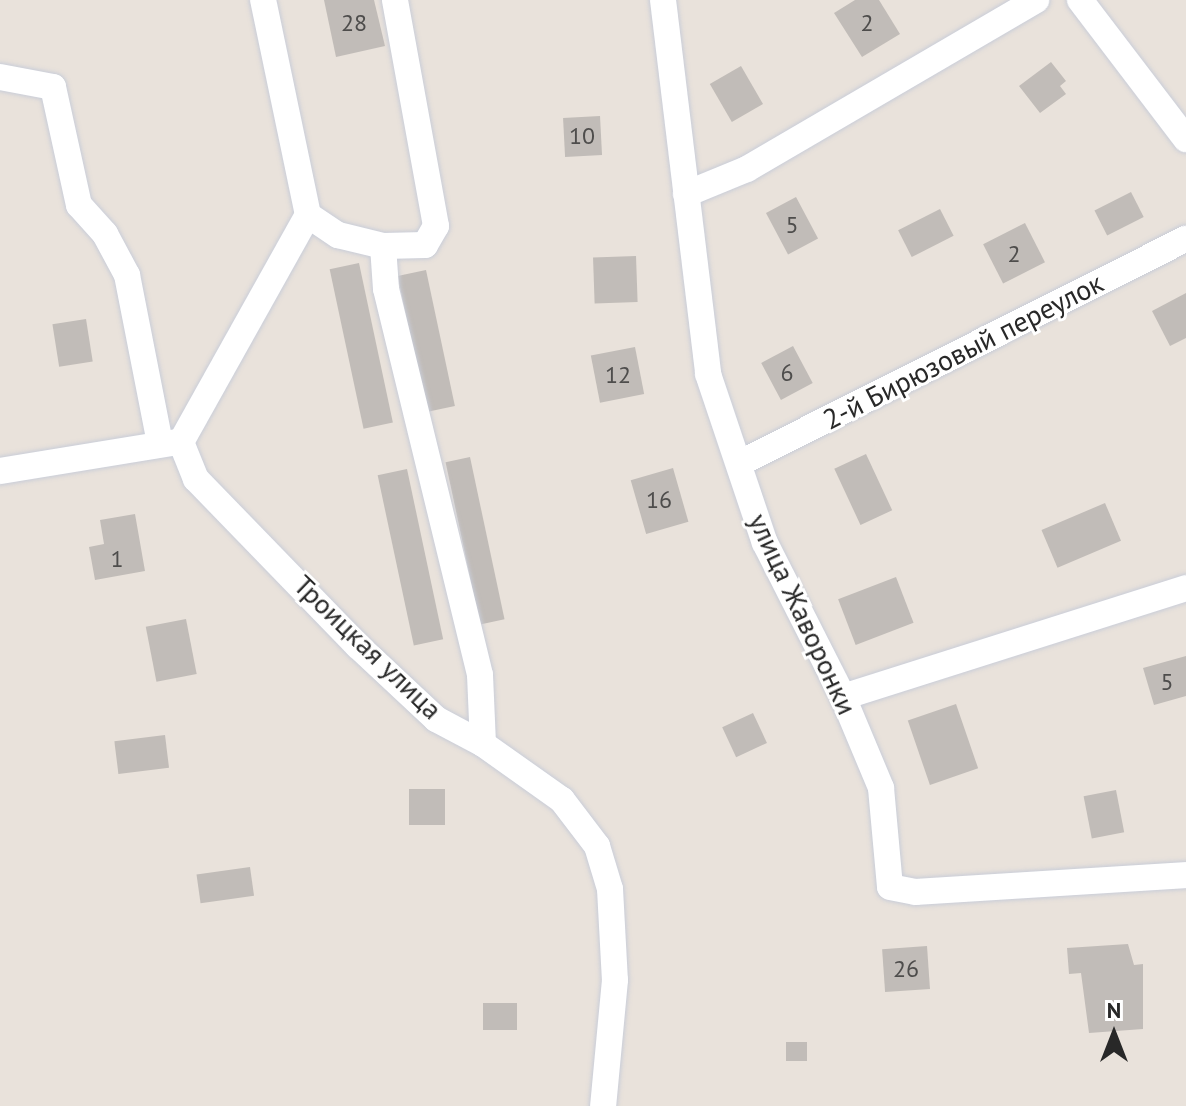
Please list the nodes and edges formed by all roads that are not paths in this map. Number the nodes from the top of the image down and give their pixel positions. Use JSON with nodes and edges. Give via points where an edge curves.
{"nodes":[{"id":1,"x":263,"y":0,"type":"edge"},
{"id":2,"x":395,"y":0,"type":"edge"},
{"id":3,"x":663,"y":0,"type":"edge"},
{"id":4,"x":1036,"y":0,"type":"edge"},
{"id":5,"x":1080,"y":0,"type":"edge"},
{"id":6,"x":0,"y":77,"type":"edge"},
{"id":7,"x":1186,"y":139,"type":"edge"},
{"id":8,"x":686,"y":194,"type":"junction"},
{"id":9,"x":308,"y":215,"type":"junction"},
{"id":10,"x":1186,"y":239,"type":"edge"},
{"id":11,"x":383,"y":246,"type":"junction"},
{"id":12,"x":171,"y":442,"type":"junction"},
{"id":13,"x":740,"y":463,"type":"junction"},
{"id":14,"x":0,"y":471,"type":"edge"},
{"id":15,"x":1186,"y":588,"type":"edge"},
{"id":16,"x":843,"y":697,"type":"junction"},
{"id":17,"x":483,"y":744,"type":"junction"},
{"id":18,"x":1186,"y":875,"type":"edge"},
{"id":19,"x":603,"y":1106,"type":"edge"}],
"edges":[{"from":1,"to":9,"type":"street"},
{"from":2,"to":11,"type":"street","via":[[436,226],[425,245]]},
{"from":3,"to":8,"type":"street","name":"улица Жаворонки"},
{"from":4,"to":8,"type":"street","via":[[747,169]]},
{"from":5,"to":7,"type":"street"},
{"from":6,"to":12,"type":"street","name":"Троицкая улица","via":[[53,87],[79,205],[105,234],[127,275]]},
{"from":8,"to":13,"type":"street","name":"улица Жаворонки","via":[[708,374]]},
{"from":9,"to":11,"type":"street","via":[[338,235]]},
{"from":9,"to":12,"type":"street"},
{"from":10,"to":13,"type":"street","name":"2-й Бирюзовый переулок"},
{"from":11,"to":17,"type":"street","via":[[386,289],[480,675]]},
{"from":12,"to":14,"type":"street"},
{"from":12,"to":17,"type":"street","name":"Троицкая улица","via":[[196,479],[267,546],[358,646],[436,719]]},
{"from":13,"to":16,"type":"street","name":"улица Жаворонки","via":[[765,543]]},
{"from":15,"to":16,"type":"street"},
{"from":16,"to":18,"type":"street","name":"улица Жаворонки","via":[[881,788],[890,887],[916,892]]},
{"from":17,"to":19,"type":"street","name":"Троицкая улица","via":[[562,800],[597,846],[610,889],[615,980]]}]}
